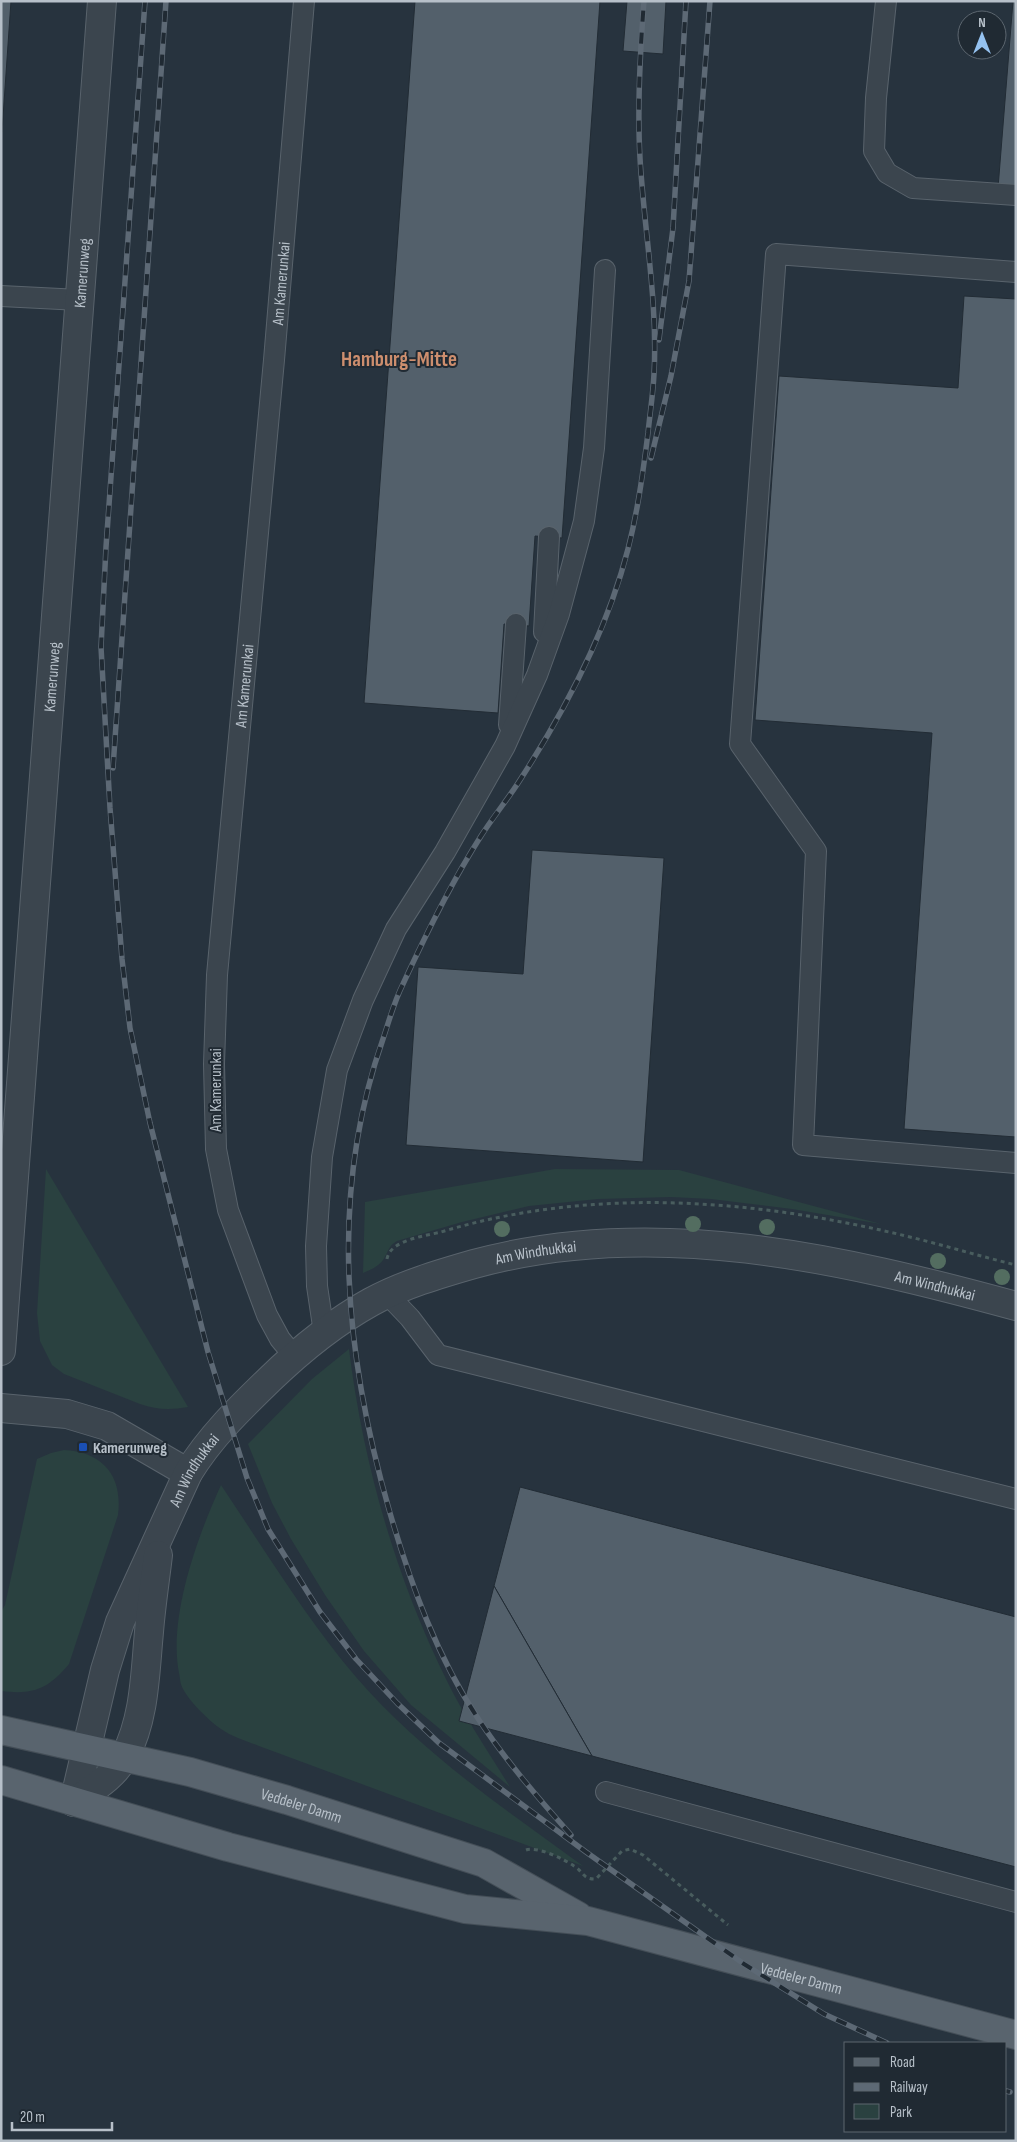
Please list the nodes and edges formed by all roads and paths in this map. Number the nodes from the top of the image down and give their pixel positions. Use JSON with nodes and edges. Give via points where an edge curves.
{"nodes":[{"id":1,"x":102,"y":1,"type":"edge"},
{"id":2,"x":304,"y":1,"type":"edge"},
{"id":3,"x":886,"y":1,"type":"edge"},
{"id":4,"x":1016,"y":195,"type":"edge"},
{"id":5,"x":605,"y":270,"type":"dead end"},
{"id":6,"x":1016,"y":272,"type":"edge"},
{"id":7,"x":1,"y":296,"type":"edge"},
{"id":8,"x":80,"y":300,"type":"junction"},
{"id":9,"x":549,"y":537,"type":"dead end"},
{"id":10,"x":516,"y":624,"type":"dead end"},
{"id":11,"x":537,"y":675,"type":"junction"},
{"id":12,"x":504,"y":746,"type":"junction"},
{"id":13,"x":1016,"y":1162,"type":"edge"},
{"id":14,"x":388,"y":1295,"type":"junction"},
{"id":15,"x":1016,"y":1306,"type":"edge"},
{"id":16,"x":324,"y":1333,"type":"junction"},
{"id":17,"x":1,"y":1351,"type":"edge"},
{"id":18,"x":294,"y":1356,"type":"junction"},
{"id":19,"x":1,"y":1408,"type":"edge"},
{"id":20,"x":188,"y":1473,"type":"junction"},
{"id":21,"x":1016,"y":1499,"type":"edge"},
{"id":22,"x":161,"y":1529,"type":"junction"},
{"id":23,"x":1,"y":1730,"type":"edge"},
{"id":24,"x":86,"y":1748,"type":"junction"},
{"id":25,"x":125,"y":1757,"type":"junction"},
{"id":26,"x":1,"y":1780,"type":"edge"},
{"id":27,"x":606,"y":1792,"type":"dead end"},
{"id":28,"x":74,"y":1802,"type":"junction"},
{"id":29,"x":484,"y":1864,"type":"junction"},
{"id":30,"x":1016,"y":1902,"type":"edge"},
{"id":31,"x":588,"y":1921,"type":"junction"},
{"id":32,"x":730,"y":1926,"type":"dead end"},
{"id":33,"x":1016,"y":2036,"type":"edge"}],
"edges":[{"from":1,"to":8,"type":"street","name":"Kamerunweg"},
{"from":2,"to":18,"type":"lane","name":"Am Kamerunkai","via":[[217,975],[214,1064],[216,1149],[228,1210],[267,1315]]},
{"from":3,"to":4,"type":"lane","via":[[874,151],[887,173],[913,188]]},
{"from":5,"to":11,"type":"lane","via":[[594,448],[584,521],[559,614]]},
{"from":6,"to":13,"type":"lane","via":[[776,254],[740,744],[816,851],[803,1145]]},
{"from":7,"to":8,"type":"lane"},
{"from":8,"to":17,"type":"street","name":"Kamerunweg"},
{"from":9,"to":11,"type":"lane","via":[[544,634]]},
{"from":10,"to":12,"type":"lane","via":[[510,716]]},
{"from":11,"to":12,"type":"lane"},
{"from":12,"to":16,"type":"lane","via":[[445,852],[396,929],[363,1000],[337,1070],[322,1157],[316,1246],[317,1286]]},
{"from":14,"to":15,"type":"street","name":"Am Windhukkai","via":[[430,1277],[508,1255],[565,1246],[646,1241],[827,1259]]},
{"from":14,"to":16,"type":"street","name":"Am Windhukkai","via":[[350,1314]]},
{"from":14,"to":21,"type":"lane","via":[[438,1354]]},
{"from":16,"to":18,"type":"street","name":"Am Windhukkai"},
{"from":18,"to":20,"type":"street","name":"Am Windhukkai","via":[[228,1421],[202,1450]]},
{"from":19,"to":20,"type":"street","via":[[67,1414],[107,1426]]},
{"from":20,"to":22,"type":"street","name":"Am Windhukkai"},
{"from":22,"to":24,"type":"street","name":"Am Windhukkai","via":[[120,1622]]},
{"from":22,"to":25,"type":"street","name":"Am Windhukkai","via":[[142,1701]]},
{"from":23,"to":24,"type":"main road","name":"Veddeler Damm"},
{"from":24,"to":25,"type":"main road","name":"Veddeler Damm"},
{"from":24,"to":28,"type":"street","name":"Am Windhukkai"},
{"from":25,"to":28,"type":"street","name":"Am Windhukkai","via":[[111,1774]]},
{"from":25,"to":29,"type":"main road","name":"Veddeler Damm","via":[[287,1800]]},
{"from":26,"to":28,"type":"main road","name":"Veddeler Damm"},
{"from":27,"to":30,"type":"lane"},
{"from":28,"to":31,"type":"main road","name":"Veddeler Damm","via":[[228,1847],[464,1909]]},
{"from":29,"to":31,"type":"main road","name":"Veddeler Damm"},
{"from":29,"to":32,"type":"path","via":[[532,1848],[576,1867],[583,1877],[590,1880],[596,1879],[622,1851],[630,1850],[643,1854]]},
{"from":31,"to":33,"type":"main road","name":"Veddeler Damm"}]}
